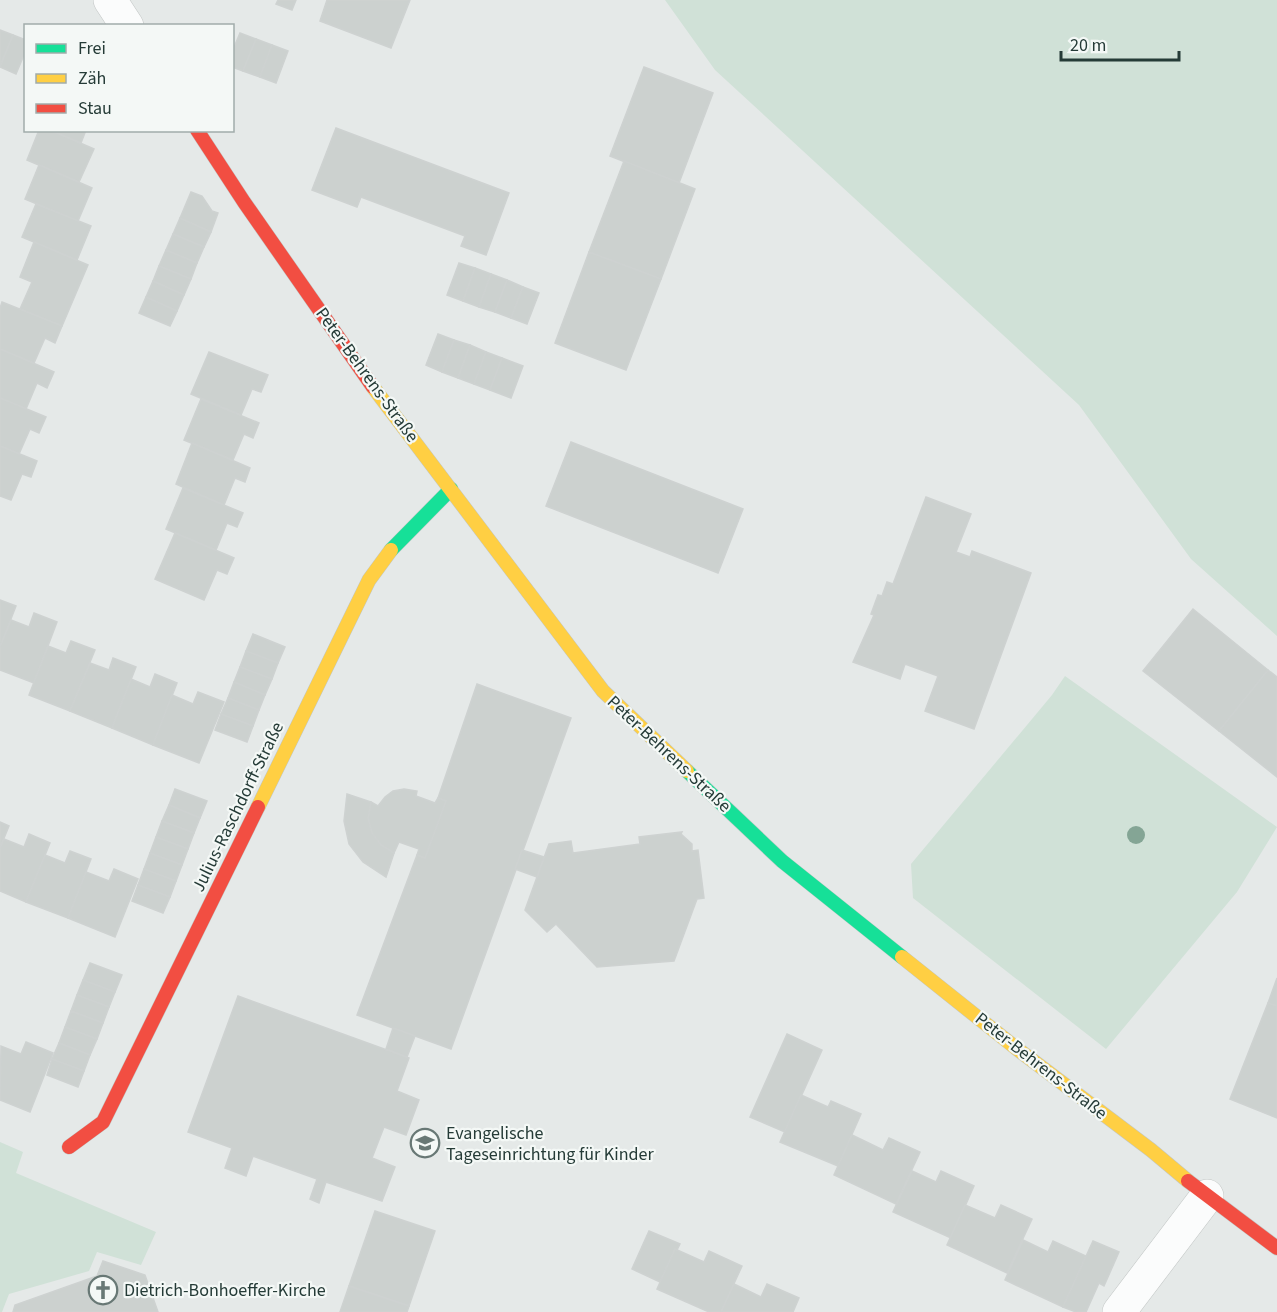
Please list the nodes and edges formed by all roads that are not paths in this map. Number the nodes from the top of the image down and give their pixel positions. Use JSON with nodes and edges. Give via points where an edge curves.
{"nodes":[{"id":1,"x":110,"y":0,"type":"edge"},
{"id":2,"x":126,"y":24,"type":"edge"},
{"id":3,"x":197,"y":132,"type":"edge"},
{"id":4,"x":451,"y":489,"type":"junction"},
{"id":5,"x":69,"y":1147,"type":"dead end"},
{"id":6,"x":1207,"y":1196,"type":"junction"},
{"id":7,"x":1277,"y":1248,"type":"edge"},
{"id":8,"x":1119,"y":1312,"type":"edge"}],
"edges":[{"from":1,"to":2,"type":"street"},
{"from":3,"to":4,"type":"street","name":"Peter-Behrens-Straße","via":[[384,401]]},
{"from":4,"to":5,"type":"street","name":"Julius-Raschdorff-Straße","via":[[397,542],[369,580],[103,1122]]},
{"from":4,"to":6,"type":"street","name":"Peter-Behrens-Straße","via":[[603,691],[782,861]]},
{"from":6,"to":7,"type":"street","name":"Peter-Behrens-Straße"},
{"from":6,"to":8,"type":"street"}]}
